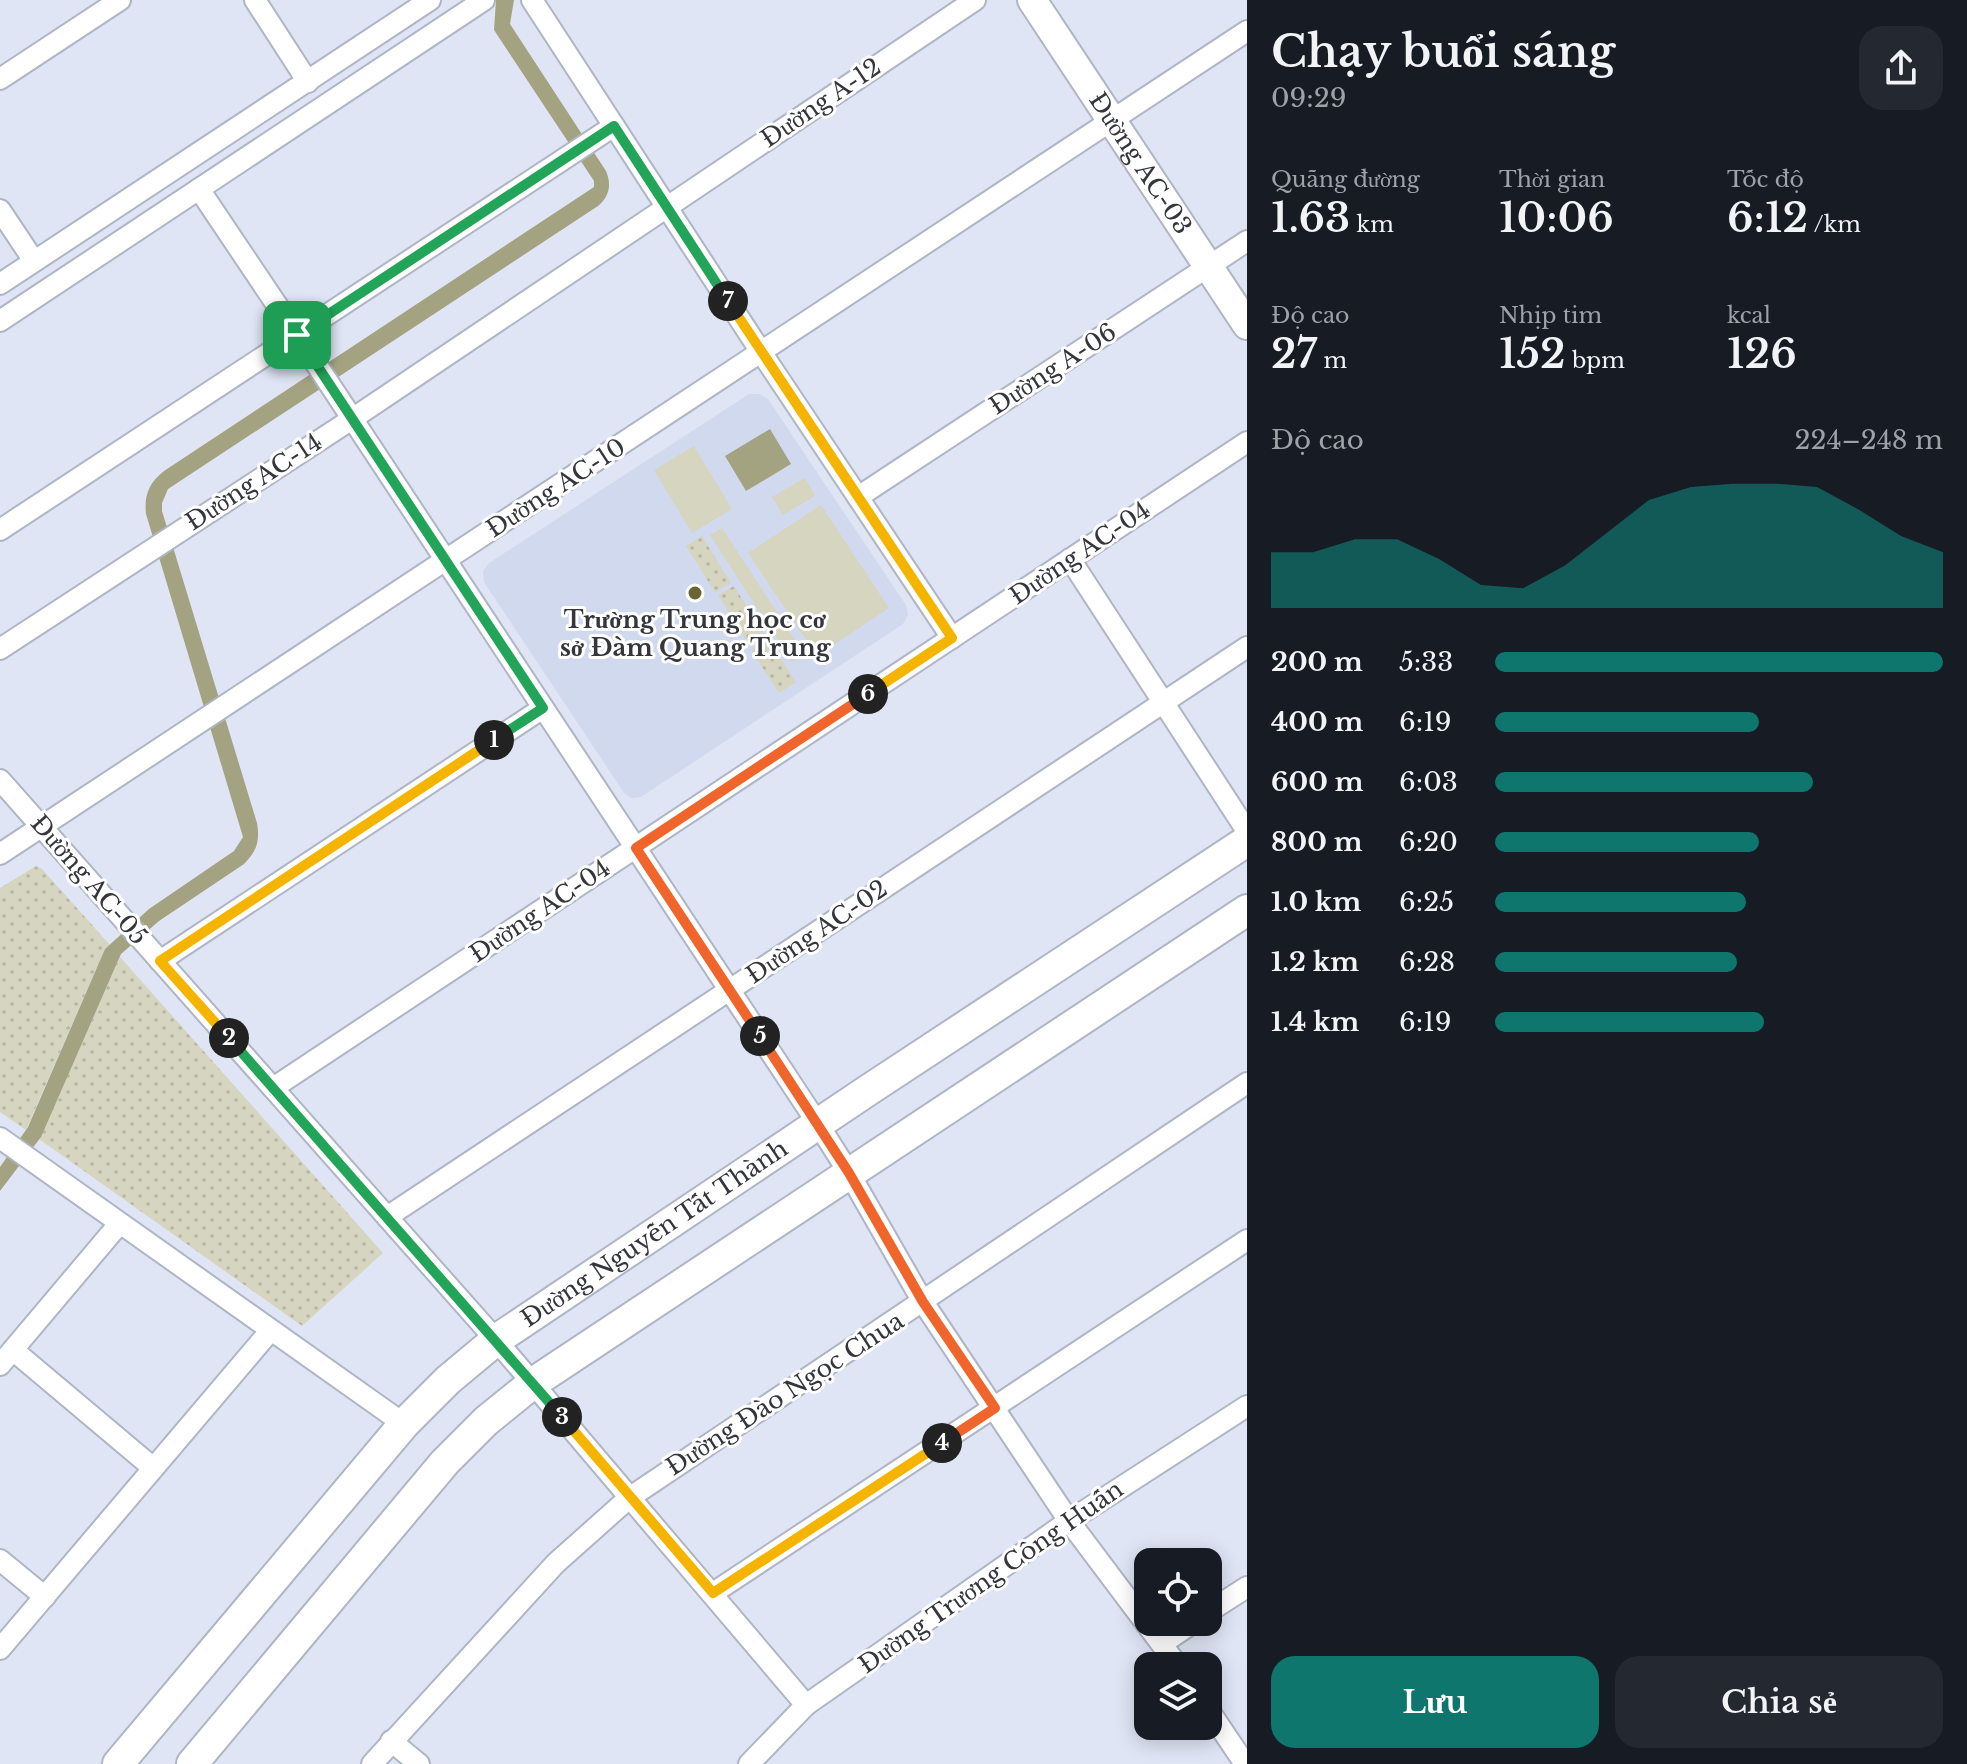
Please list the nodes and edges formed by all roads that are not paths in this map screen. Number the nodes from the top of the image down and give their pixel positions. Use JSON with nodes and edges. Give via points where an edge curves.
{"nodes":[{"id":1,"x":120,"y":0,"type":"edge"},
{"id":2,"x":255,"y":0,"type":"edge"},
{"id":3,"x":430,"y":0,"type":"edge"},
{"id":4,"x":484,"y":0,"type":"edge"},
{"id":5,"x":532,"y":0,"type":"edge"},
{"id":6,"x":975,"y":0,"type":"edge"},
{"id":7,"x":1032,"y":0,"type":"edge"},
{"id":8,"x":1247,"y":31,"type":"edge"},
{"id":9,"x":0,"y":79,"type":"edge"},
{"id":10,"x":308,"y":82,"type":"junction"},
{"id":11,"x":1112,"y":120,"type":"junction"},
{"id":12,"x":614,"y":126,"type":"junction"},
{"id":13,"x":199,"y":189,"type":"junction"},
{"id":14,"x":667,"y":207,"type":"junction"},
{"id":15,"x":0,"y":210,"type":"edge"},
{"id":16,"x":1247,"y":241,"type":"edge"},
{"id":17,"x":34,"y":261,"type":"junction"},
{"id":18,"x":1209,"y":267,"type":"junction"},
{"id":19,"x":0,"y":284,"type":"edge"},
{"id":20,"x":0,"y":321,"type":"edge"},
{"id":21,"x":1247,"y":325,"type":"edge"},
{"id":22,"x":297,"y":335,"type":"junction"},
{"id":23,"x":761,"y":352,"type":"junction"},
{"id":24,"x":352,"y":419,"type":"junction"},
{"id":25,"x":1247,"y":442,"type":"edge"},
{"id":26,"x":858,"y":497,"type":"junction"},
{"id":27,"x":0,"y":530,"type":"edge"},
{"id":28,"x":1070,"y":559,"type":"junction"},
{"id":29,"x":446,"y":561,"type":"junction"},
{"id":30,"x":952,"y":638,"type":"junction"},
{"id":31,"x":1247,"y":647,"type":"edge"},
{"id":32,"x":0,"y":649,"type":"edge"},
{"id":33,"x":1163,"y":702,"type":"junction"},
{"id":34,"x":543,"y":708,"type":"junction"},
{"id":35,"x":0,"y":780,"type":"edge"},
{"id":36,"x":41,"y":825,"type":"junction"},
{"id":37,"x":1247,"y":831,"type":"edge"},
{"id":38,"x":1247,"y":841,"type":"edge"},
{"id":39,"x":636,"y":848,"type":"junction"},
{"id":40,"x":0,"y":854,"type":"edge"},
{"id":41,"x":1247,"y":910,"type":"edge"},
{"id":42,"x":154,"y":954,"type":"junction"},
{"id":43,"x":729,"y":990,"type":"junction"},
{"id":44,"x":1247,"y":1083,"type":"edge"},
{"id":45,"x":273,"y":1088,"type":"junction"},
{"id":46,"x":818,"y":1124,"type":"junction"},
{"id":47,"x":5,"y":1142,"type":"edge"},
{"id":48,"x":849,"y":1173,"type":"junction"},
{"id":49,"x":387,"y":1217,"type":"junction"},
{"id":50,"x":119,"y":1224,"type":"junction"},
{"id":51,"x":1247,"y":1240,"type":"edge"},
{"id":52,"x":923,"y":1302,"type":"junction"},
{"id":53,"x":270,"y":1331,"type":"junction"},
{"id":54,"x":496,"y":1340,"type":"junction"},
{"id":55,"x":7,"y":1357,"type":"edge"},
{"id":56,"x":533,"y":1383,"type":"junction"},
{"id":57,"x":1247,"y":1406,"type":"edge"},
{"id":58,"x":995,"y":1408,"type":"junction"},
{"id":59,"x":404,"y":1424,"type":"junction"},
{"id":60,"x":152,"y":1467,"type":"junction"},
{"id":61,"x":629,"y":1498,"type":"junction"},
{"id":62,"x":1069,"y":1521,"type":"junction"},
{"id":63,"x":0,"y":1560,"type":"edge"},
{"id":64,"x":1247,"y":1587,"type":"edge"},
{"id":65,"x":713,"y":1593,"type":"junction"},
{"id":66,"x":45,"y":1597,"type":"junction"},
{"id":67,"x":1222,"y":1603,"type":"edge"},
{"id":68,"x":1173,"y":1636,"type":"edge"},
{"id":69,"x":1163,"y":1643,"type":"junction"},
{"id":70,"x":0,"y":1649,"type":"edge"},
{"id":71,"x":1169,"y":1652,"type":"edge"},
{"id":72,"x":806,"y":1705,"type":"junction"},
{"id":73,"x":1222,"y":1727,"type":"edge"},
{"id":74,"x":391,"y":1741,"type":"junction"},
{"id":75,"x":1244,"y":1756,"type":"edge"},
{"id":76,"x":118,"y":1764,"type":"edge"},
{"id":77,"x":192,"y":1764,"type":"edge"},
{"id":78,"x":372,"y":1764,"type":"edge"},
{"id":79,"x":419,"y":1764,"type":"edge"},
{"id":80,"x":749,"y":1764,"type":"edge"}],
"edges":[{"from":1,"to":9,"type":"street"},
{"from":2,"to":10,"type":"street"},
{"from":3,"to":10,"type":"street"},
{"from":4,"to":13,"type":"street"},
{"from":5,"to":12,"type":"street"},
{"from":6,"to":14,"type":"street","name":"Đường A-12"},
{"from":7,"to":11,"type":"street","name":"Đường AC-03"},
{"from":8,"to":11,"type":"street","name":"Đường AC-10"},
{"from":10,"to":17,"type":"street"},
{"from":11,"to":18,"type":"street","name":"Đường AC-03"},
{"from":11,"to":23,"type":"street","name":"Đường AC-10"},
{"from":12,"to":14,"type":"street"},
{"from":12,"to":22,"type":"street"},
{"from":13,"to":20,"type":"street"},
{"from":13,"to":22,"type":"street"},
{"from":14,"to":23,"type":"street"},
{"from":14,"to":24,"type":"street","name":"Đường AC-14"},
{"from":15,"to":17,"type":"street"},
{"from":16,"to":18,"type":"street","name":"Đường A-06"},
{"from":17,"to":19,"type":"street"},
{"from":18,"to":21,"type":"street","name":"Đường AC-03"},
{"from":18,"to":26,"type":"street","name":"Đường A-06"},
{"from":22,"to":24,"type":"street"},
{"from":22,"to":27,"type":"street"},
{"from":23,"to":26,"type":"street"},
{"from":23,"to":29,"type":"street","name":"Đường AC-10"},
{"from":24,"to":29,"type":"street"},
{"from":24,"to":32,"type":"street","name":"Đường AC-14"},
{"from":25,"to":28,"type":"street","name":"Đường AC-04"},
{"from":26,"to":30,"type":"street"},
{"from":28,"to":30,"type":"street","name":"Đường AC-04"},
{"from":28,"to":33,"type":"street"},
{"from":29,"to":34,"type":"street"},
{"from":29,"to":36,"type":"street","name":"Đường AC-10"},
{"from":30,"to":39,"type":"street","name":"Đường AC-04"},
{"from":31,"to":33,"type":"street","name":"Đường AC-02"},
{"from":33,"to":37,"type":"street"},
{"from":33,"to":43,"type":"street","name":"Đường AC-02"},
{"from":34,"to":39,"type":"street"},
{"from":34,"to":42,"type":"street"},
{"from":35,"to":36,"type":"street","name":"Đường AC-05"},
{"from":36,"to":40,"type":"street","name":"Đường AC-10"},
{"from":36,"to":42,"type":"street","name":"Đường AC-05"},
{"from":38,"to":46,"type":"main road","name":"Đường Nguyễn Tất Thành"},
{"from":39,"to":43,"type":"street"},
{"from":39,"to":45,"type":"street","name":"Đường AC-04"},
{"from":41,"to":48,"type":"main road"},
{"from":42,"to":45,"type":"street","name":"Đường AC-05"},
{"from":43,"to":46,"type":"street"},
{"from":43,"to":49,"type":"street","name":"Đường AC-02"},
{"from":44,"to":52,"type":"street","name":"Đường Đào Ngọc Chua"},
{"from":45,"to":49,"type":"street","name":"Đường AC-05"},
{"from":46,"to":48,"type":"street"},
{"from":46,"to":54,"type":"main road","name":"Đường Nguyễn Tất Thành"},
{"from":47,"to":50,"type":"street"},
{"from":48,"to":52,"type":"street"},
{"from":48,"to":56,"type":"main road"},
{"from":49,"to":54,"type":"street","name":"Đường AC-05"},
{"from":50,"to":53,"type":"street"},
{"from":50,"to":55,"type":"street"},
{"from":51,"to":58,"type":"street"},
{"from":52,"to":58,"type":"street"},
{"from":52,"to":61,"type":"street","name":"Đường Đào Ngọc Chua"},
{"from":53,"to":59,"type":"street"},
{"from":53,"to":60,"type":"street"},
{"from":54,"to":56,"type":"street","name":"Đường AC-05"},
{"from":54,"to":59,"type":"main road","name":"Đường Nguyễn Tất Thành"},
{"from":55,"to":60,"type":"street"},
{"from":56,"to":61,"type":"street","name":"Đường AC-05"},
{"from":56,"to":77,"type":"main road","via":[[445,1462]]},
{"from":57,"to":62,"type":"street","name":"Đường Trương Công Huấn"},
{"from":58,"to":62,"type":"street"},
{"from":58,"to":65,"type":"street"},
{"from":59,"to":76,"type":"main road","name":"Đường Nguyễn Tất Thành"},
{"from":60,"to":66,"type":"street"},
{"from":61,"to":65,"type":"street","name":"Đường AC-05"},
{"from":61,"to":74,"type":"street","name":"Đường Đào Ngọc Chua","via":[[556,1563]]},
{"from":62,"to":69,"type":"street"},
{"from":62,"to":72,"type":"street","name":"Đường Trương Công Huấn"},
{"from":63,"to":66,"type":"street"},
{"from":64,"to":67,"type":"street"},
{"from":65,"to":72,"type":"street","name":"Đường AC-05"},
{"from":66,"to":70,"type":"street"},
{"from":68,"to":69,"type":"street"},
{"from":69,"to":71,"type":"street"},
{"from":72,"to":80,"type":"street","name":"Đường Trương Công Huấn"},
{"from":73,"to":75,"type":"street"},
{"from":74,"to":78,"type":"street","name":"Đường Đào Ngọc Chua"},
{"from":74,"to":79,"type":"street"}]}
